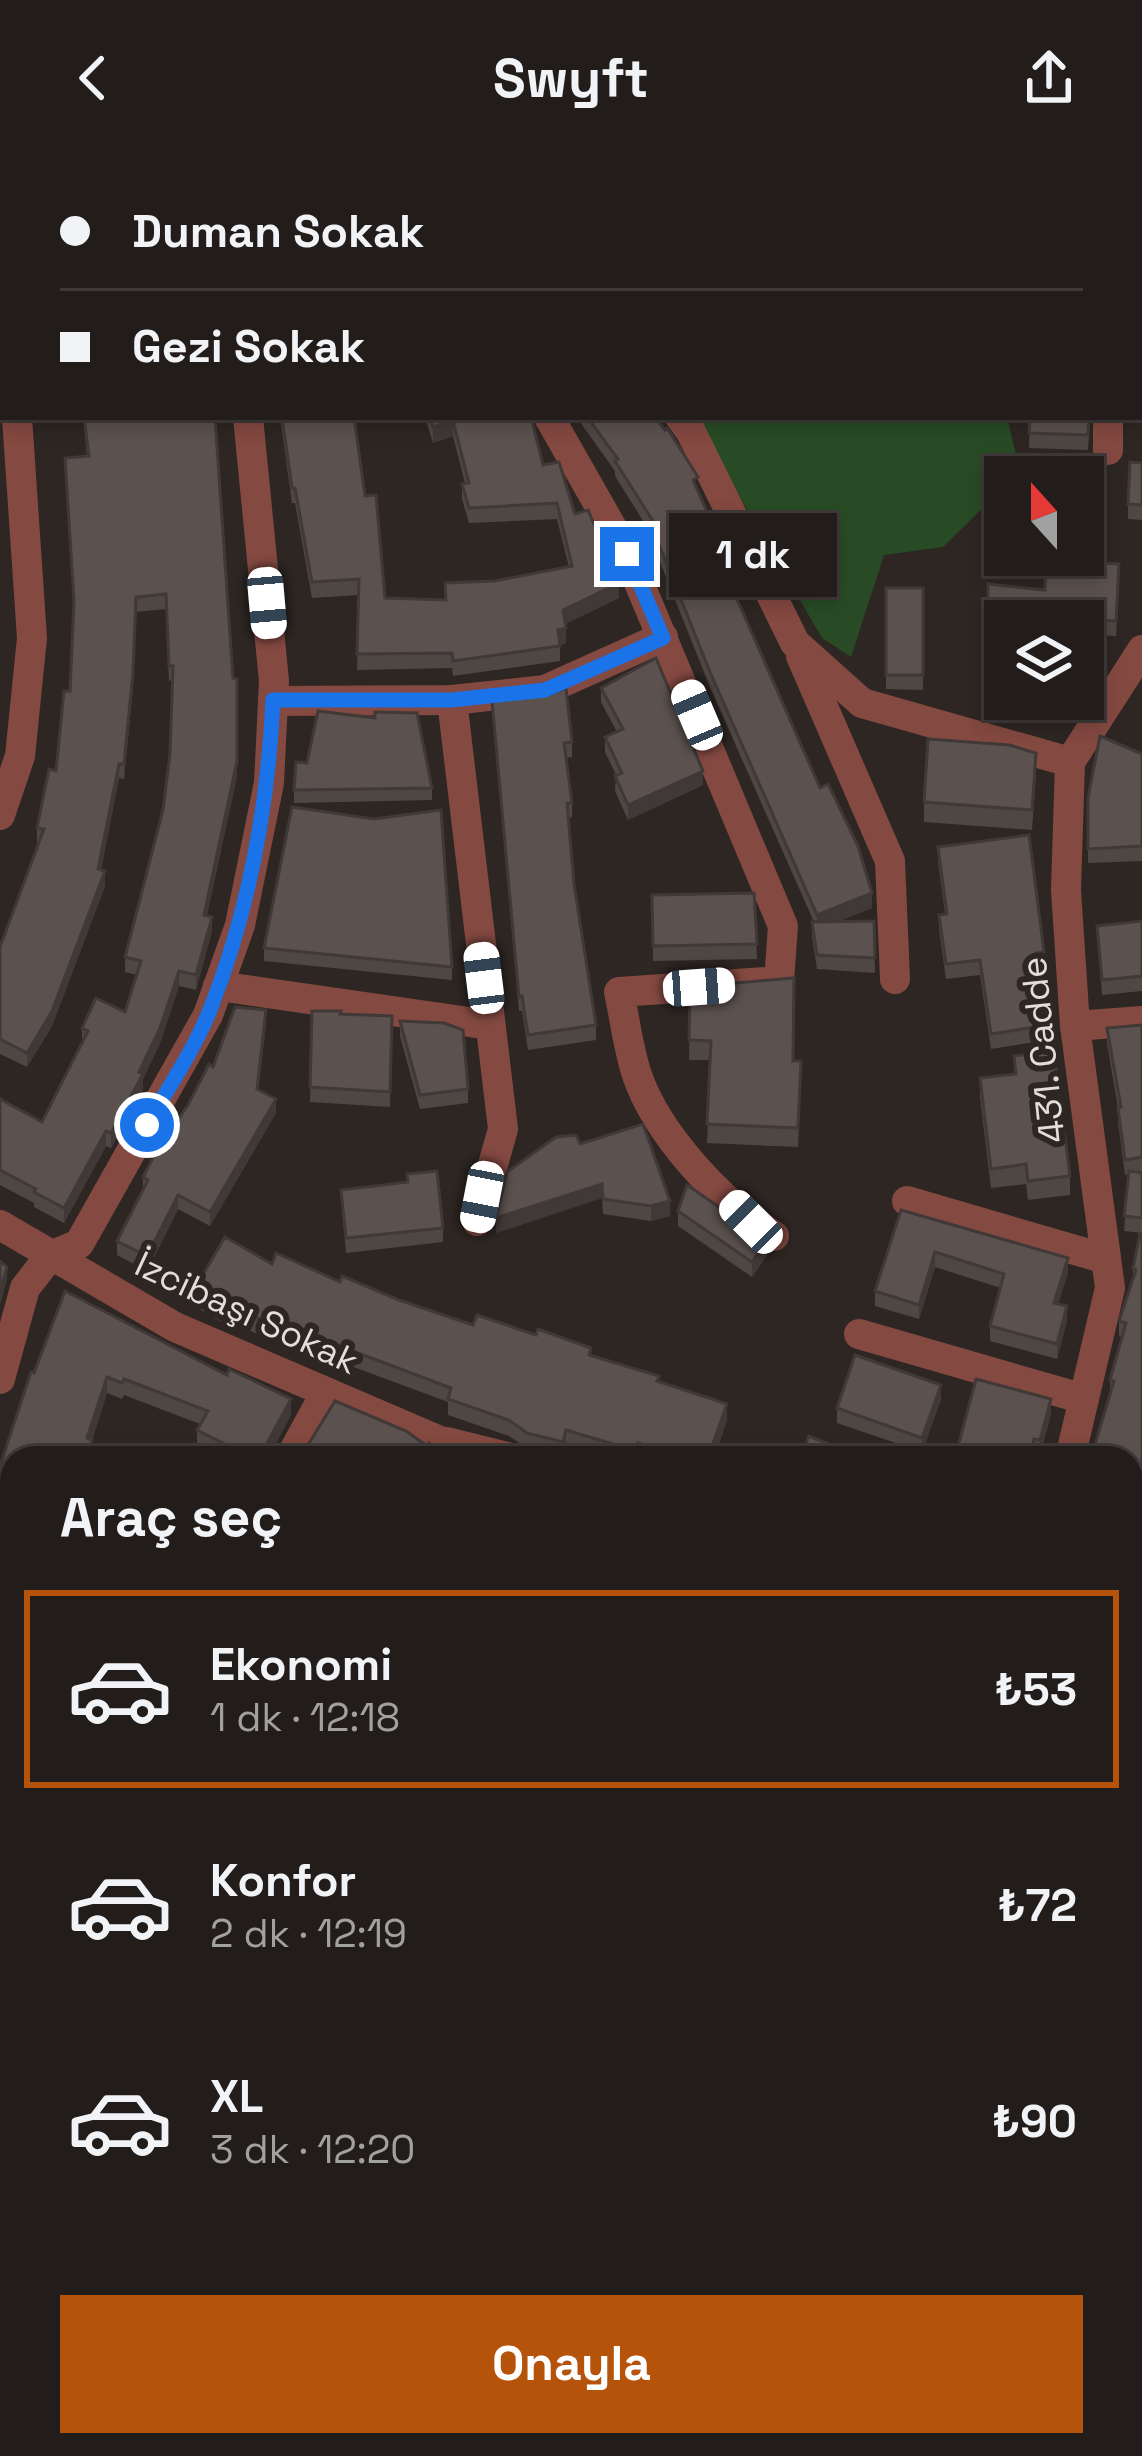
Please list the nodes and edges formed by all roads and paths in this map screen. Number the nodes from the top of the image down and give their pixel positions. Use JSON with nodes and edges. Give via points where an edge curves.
{"nodes":[{"id":1,"x":17,"y":420,"type":"edge"},
{"id":2,"x":248,"y":420,"type":"edge"},
{"id":3,"x":551,"y":420,"type":"edge"},
{"id":4,"x":682,"y":420,"type":"edge"},
{"id":5,"x":1108,"y":420,"type":"edge"},
{"id":6,"x":1108,"y":450,"type":"dead end"},
{"id":7,"x":663,"y":638,"type":"junction"},
{"id":8,"x":795,"y":643,"type":"junction"},
{"id":9,"x":1142,"y":650,"type":"edge"},
{"id":10,"x":273,"y":700,"type":"junction"},
{"id":11,"x":452,"y":700,"type":"junction"},
{"id":12,"x":1070,"y":762,"type":"junction"},
{"id":13,"x":0,"y":815,"type":"edge"},
{"id":14,"x":896,"y":980,"type":"dead end"},
{"id":15,"x":218,"y":986,"type":"junction"},
{"id":16,"x":1142,"y":1021,"type":"edge"},
{"id":17,"x":490,"y":1025,"type":"junction"},
{"id":18,"x":1075,"y":1026,"type":"junction"},
{"id":19,"x":907,"y":1201,"type":"dead end"},
{"id":20,"x":477,"y":1221,"type":"dead end"},
{"id":21,"x":0,"y":1226,"type":"edge"},
{"id":22,"x":773,"y":1236,"type":"dead end"},
{"id":23,"x":50,"y":1256,"type":"junction"},
{"id":24,"x":1106,"y":1258,"type":"junction"},
{"id":25,"x":859,"y":1334,"type":"dead end"},
{"id":26,"x":0,"y":1379,"type":"edge"},
{"id":27,"x":325,"y":1394,"type":"junction"},
{"id":28,"x":1084,"y":1399,"type":"junction"},
{"id":29,"x":297,"y":1446,"type":"edge"},
{"id":30,"x":446,"y":1446,"type":"edge"},
{"id":31,"x":1073,"y":1446,"type":"edge"}],
"edges":[{"from":1,"to":13,"type":"street","via":[[32,638],[20,756]]},
{"from":2,"to":10,"type":"street"},
{"from":3,"to":7,"type":"street","via":[[627,554]]},
{"from":4,"to":8,"type":"street"},
{"from":5,"to":6,"type":"street"},
{"from":7,"to":11,"type":"street","via":[[545,690]]},
{"from":7,"to":22,"type":"street","via":[[783,926],[779,981],[619,992],[638,1077],[676,1146]]},
{"from":8,"to":12,"type":"street","via":[[862,703]]},
{"from":8,"to":14,"type":"street","via":[[890,861]]},
{"from":9,"to":12,"type":"street"},
{"from":10,"to":11,"type":"street"},
{"from":10,"to":15,"type":"street","via":[[269,783],[240,925]]},
{"from":11,"to":17,"type":"street"},
{"from":12,"to":18,"type":"street","name":"431. Cadde","via":[[1066,890]]},
{"from":15,"to":17,"type":"street"},
{"from":15,"to":23,"type":"street","via":[[79,1244]]},
{"from":16,"to":18,"type":"street"},
{"from":17,"to":20,"type":"street","via":[[503,1129]]},
{"from":18,"to":24,"type":"street","name":"431. Cadde"},
{"from":19,"to":24,"type":"street"},
{"from":21,"to":23,"type":"street","name":"İzcibaşı Sokak"},
{"from":23,"to":26,"type":"street","via":[[26,1288]]},
{"from":23,"to":27,"type":"street","name":"İzcibaşı Sokak","via":[[175,1327]]},
{"from":24,"to":28,"type":"street","name":"431. Cadde","via":[[1110,1288]]},
{"from":25,"to":28,"type":"street"},
{"from":27,"to":29,"type":"street"},
{"from":27,"to":30,"type":"street","name":"İzcibaşı Sokak"},
{"from":28,"to":31,"type":"street","name":"431. Cadde"}]}
